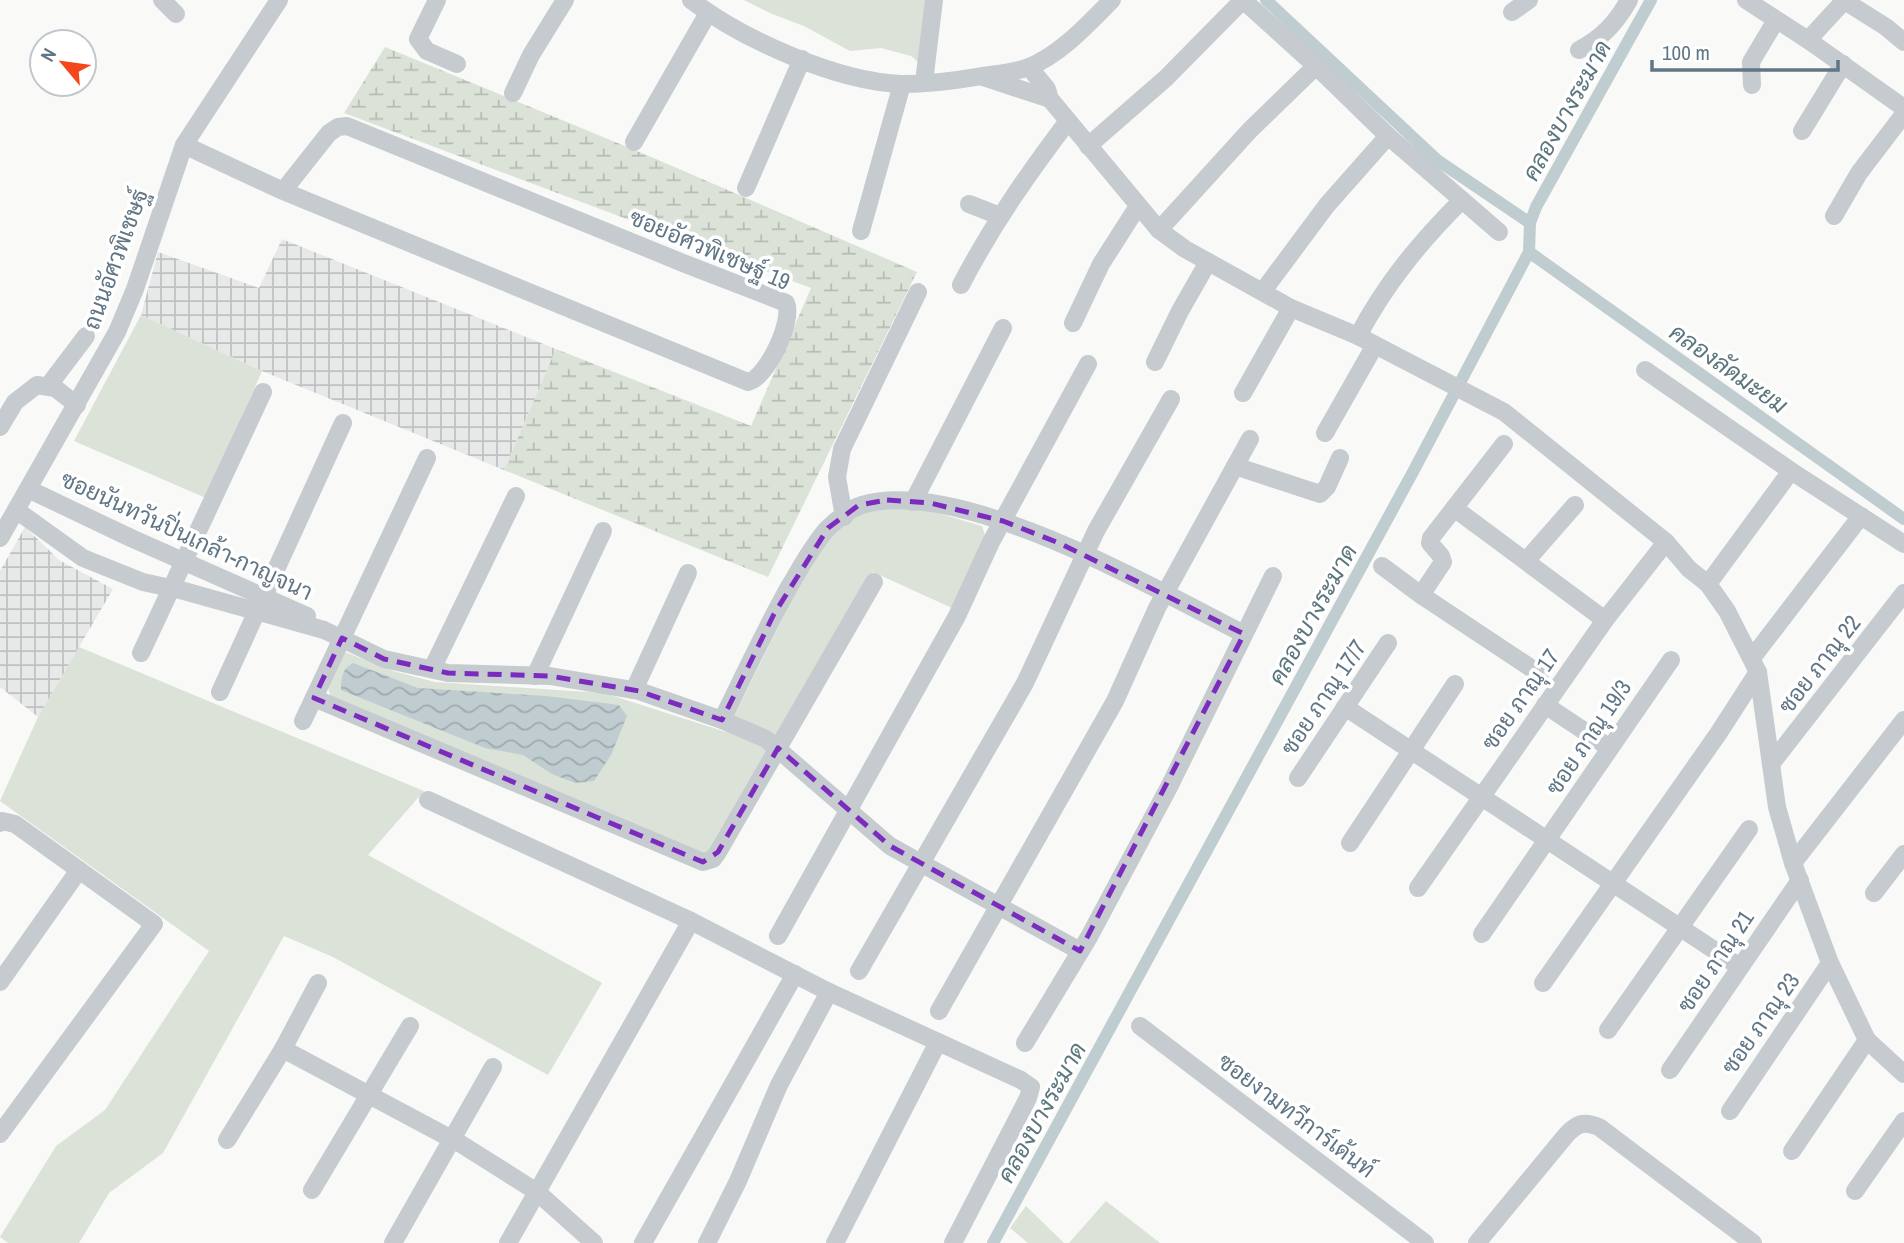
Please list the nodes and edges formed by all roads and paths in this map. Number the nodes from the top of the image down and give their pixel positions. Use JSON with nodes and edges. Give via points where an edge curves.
{"nodes":[{"id":1,"x":162,"y":0,"type":"edge"},
{"id":2,"x":279,"y":0,"type":"edge"},
{"id":3,"x":437,"y":0,"type":"edge"},
{"id":4,"x":565,"y":0,"type":"edge"},
{"id":5,"x":691,"y":0,"type":"edge"},
{"id":6,"x":934,"y":0,"type":"edge"},
{"id":7,"x":1112,"y":0,"type":"edge"},
{"id":8,"x":1243,"y":0,"type":"edge"},
{"id":9,"x":1529,"y":0,"type":"edge"},
{"id":10,"x":1629,"y":0,"type":"edge"},
{"id":11,"x":1746,"y":0,"type":"edge"},
{"id":12,"x":1844,"y":0,"type":"edge"},
{"id":13,"x":1512,"y":12,"type":"dead end"},
{"id":14,"x":708,"y":13,"type":"junction"},
{"id":15,"x":176,"y":14,"type":"dead end"},
{"id":16,"x":1776,"y":20,"type":"junction"},
{"id":17,"x":1808,"y":40,"type":"junction"},
{"id":18,"x":1904,"y":42,"type":"edge"},
{"id":19,"x":1579,"y":50,"type":"dead end"},
{"id":20,"x":802,"y":59,"type":"junction"},
{"id":21,"x":457,"y":64,"type":"dead end"},
{"id":22,"x":1843,"y":64,"type":"junction"},
{"id":23,"x":1316,"y":65,"type":"junction"},
{"id":24,"x":1029,"y":66,"type":"junction"},
{"id":25,"x":981,"y":76,"type":"junction"},
{"id":26,"x":924,"y":82,"type":"junction"},
{"id":27,"x":902,"y":83,"type":"junction"},
{"id":28,"x":1752,"y":85,"type":"dead end"},
{"id":29,"x":513,"y":93,"type":"dead end"},
{"id":30,"x":1050,"y":99,"type":"junction"},
{"id":31,"x":1904,"y":108,"type":"edge"},
{"id":32,"x":1904,"y":114,"type":"edge"},
{"id":33,"x":1069,"y":121,"type":"junction"},
{"id":34,"x":1802,"y":131,"type":"dead end"},
{"id":35,"x":1388,"y":136,"type":"junction"},
{"id":36,"x":634,"y":142,"type":"dead end"},
{"id":37,"x":184,"y":145,"type":"junction"},
{"id":38,"x":1088,"y":146,"type":"junction"},
{"id":39,"x":746,"y":188,"type":"dead end"},
{"id":40,"x":283,"y":191,"type":"junction"},
{"id":41,"x":1462,"y":200,"type":"junction"},
{"id":42,"x":969,"y":204,"type":"dead end"},
{"id":43,"x":1138,"y":206,"type":"junction"},
{"id":44,"x":1000,"y":216,"type":"junction"},
{"id":45,"x":1834,"y":216,"type":"dead end"},
{"id":46,"x":1159,"y":230,"type":"junction"},
{"id":47,"x":861,"y":231,"type":"dead end"},
{"id":48,"x":1499,"y":232,"type":"dead end"},
{"id":49,"x":1208,"y":262,"type":"junction"},
{"id":50,"x":961,"y":285,"type":"dead end"},
{"id":51,"x":1263,"y":291,"type":"junction"},
{"id":52,"x":918,"y":292,"type":"dead end"},
{"id":53,"x":1292,"y":307,"type":"junction"},
{"id":54,"x":1073,"y":323,"type":"dead end"},
{"id":55,"x":1003,"y":328,"type":"dead end"},
{"id":56,"x":86,"y":336,"type":"dead end"},
{"id":57,"x":1366,"y":340,"type":"junction"},
{"id":58,"x":1155,"y":362,"type":"dead end"},
{"id":59,"x":1087,"y":364,"type":"dead end"},
{"id":60,"x":1645,"y":370,"type":"dead end"},
{"id":61,"x":49,"y":385,"type":"junction"},
{"id":62,"x":263,"y":392,"type":"dead end"},
{"id":63,"x":1243,"y":393,"type":"dead end"},
{"id":64,"x":1171,"y":399,"type":"dead end"},
{"id":65,"x":77,"y":405,"type":"junction"},
{"id":66,"x":343,"y":423,"type":"dead end"},
{"id":67,"x":0,"y":427,"type":"edge"},
{"id":68,"x":1325,"y":433,"type":"dead end"},
{"id":69,"x":1250,"y":439,"type":"dead end"},
{"id":70,"x":1504,"y":444,"type":"dead end"},
{"id":71,"x":427,"y":458,"type":"dead end"},
{"id":72,"x":1340,"y":458,"type":"dead end"},
{"id":73,"x":1235,"y":466,"type":"junction"},
{"id":74,"x":1791,"y":471,"type":"junction"},
{"id":75,"x":28,"y":489,"type":"junction"},
{"id":76,"x":516,"y":496,"type":"dead end"},
{"id":77,"x":913,"y":502,"type":"junction"},
{"id":78,"x":1575,"y":505,"type":"dead end"},
{"id":79,"x":1454,"y":508,"type":"junction"},
{"id":80,"x":16,"y":510,"type":"junction"},
{"id":81,"x":1861,"y":516,"type":"junction"},
{"id":82,"x":844,"y":517,"type":"junction"},
{"id":83,"x":1003,"y":521,"type":"junction"},
{"id":84,"x":603,"y":531,"type":"dead end"},
{"id":85,"x":0,"y":538,"type":"edge"},
{"id":86,"x":1666,"y":542,"type":"junction"},
{"id":87,"x":1904,"y":544,"type":"edge"},
{"id":88,"x":1085,"y":555,"type":"junction"},
{"id":89,"x":1526,"y":561,"type":"junction"},
{"id":90,"x":184,"y":562,"type":"junction"},
{"id":91,"x":1382,"y":566,"type":"dead end"},
{"id":92,"x":688,"y":573,"type":"dead end"},
{"id":93,"x":1273,"y":576,"type":"dead end"},
{"id":94,"x":874,"y":582,"type":"dead end"},
{"id":95,"x":1708,"y":584,"type":"junction"},
{"id":96,"x":172,"y":588,"type":"junction"},
{"id":97,"x":1904,"y":593,"type":"edge"},
{"id":98,"x":1165,"y":594,"type":"junction"},
{"id":99,"x":1421,"y":596,"type":"junction"},
{"id":100,"x":260,"y":604,"type":"junction"},
{"id":101,"x":1605,"y":620,"type":"junction"},
{"id":102,"x":1244,"y":634,"type":"junction"},
{"id":103,"x":342,"y":639,"type":"junction"},
{"id":104,"x":1388,"y":643,"type":"dead end"},
{"id":105,"x":141,"y":653,"type":"dead end"},
{"id":106,"x":1671,"y":660,"type":"dead end"},
{"id":107,"x":1755,"y":665,"type":"junction"},
{"id":108,"x":432,"y":669,"type":"junction"},
{"id":109,"x":1540,"y":674,"type":"dead end"},
{"id":110,"x":535,"y":676,"type":"junction"},
{"id":111,"x":1455,"y":684,"type":"dead end"},
{"id":112,"x":634,"y":690,"type":"junction"},
{"id":113,"x":220,"y":692,"type":"dead end"},
{"id":114,"x":314,"y":698,"type":"junction"},
{"id":115,"x":1545,"y":705,"type":"junction"},
{"id":116,"x":1345,"y":707,"type":"junction"},
{"id":117,"x":722,"y":720,"type":"junction"},
{"id":118,"x":1904,"y":720,"type":"edge"},
{"id":119,"x":303,"y":721,"type":"dead end"},
{"id":120,"x":1898,"y":743,"type":"edge"},
{"id":121,"x":778,"y":748,"type":"junction"},
{"id":122,"x":1610,"y":748,"type":"junction"},
{"id":123,"x":1413,"y":751,"type":"junction"},
{"id":124,"x":1771,"y":764,"type":"junction"},
{"id":125,"x":1298,"y":778,"type":"dead end"},
{"id":126,"x":1482,"y":796,"type":"junction"},
{"id":127,"x":428,"y":800,"type":"dead end"},
{"id":128,"x":849,"y":811,"type":"junction"},
{"id":129,"x":0,"y":823,"type":"edge"},
{"id":130,"x":1749,"y":829,"type":"dead end"},
{"id":131,"x":1547,"y":842,"type":"junction"},
{"id":132,"x":1350,"y":843,"type":"dead end"},
{"id":133,"x":1904,"y":854,"type":"edge"},
{"id":134,"x":921,"y":864,"type":"junction"},
{"id":135,"x":79,"y":870,"type":"junction"},
{"id":136,"x":1796,"y":871,"type":"junction"},
{"id":137,"x":1613,"y":884,"type":"junction"},
{"id":138,"x":1418,"y":888,"type":"dead end"},
{"id":139,"x":1874,"y":893,"type":"dead end"},
{"id":140,"x":998,"y":907,"type":"junction"},
{"id":141,"x":691,"y":921,"type":"junction"},
{"id":142,"x":1678,"y":927,"type":"junction"},
{"id":143,"x":1482,"y":934,"type":"dead end"},
{"id":144,"x":778,"y":936,"type":"dead end"},
{"id":145,"x":1080,"y":951,"type":"junction"},
{"id":146,"x":1830,"y":963,"type":"junction"},
{"id":147,"x":1740,"y":967,"type":"junction"},
{"id":148,"x":859,"y":971,"type":"dead end"},
{"id":149,"x":795,"y":974,"type":"junction"},
{"id":150,"x":0,"y":982,"type":"edge"},
{"id":151,"x":318,"y":983,"type":"dead end"},
{"id":152,"x":1544,"y":983,"type":"dead end"},
{"id":153,"x":829,"y":992,"type":"junction"},
{"id":154,"x":939,"y":1011,"type":"dead end"},
{"id":155,"x":410,"y":1026,"type":"dead end"},
{"id":156,"x":1140,"y":1026,"type":"dead end"},
{"id":157,"x":1608,"y":1030,"type":"dead end"},
{"id":158,"x":1867,"y":1040,"type":"junction"},
{"id":159,"x":938,"y":1042,"type":"junction"},
{"id":160,"x":1025,"y":1043,"type":"dead end"},
{"id":161,"x":283,"y":1049,"type":"junction"},
{"id":162,"x":493,"y":1067,"type":"dead end"},
{"id":163,"x":1670,"y":1070,"type":"dead end"},
{"id":164,"x":1904,"y":1074,"type":"edge"},
{"id":165,"x":369,"y":1093,"type":"junction"},
{"id":166,"x":1730,"y":1111,"type":"dead end"},
{"id":167,"x":1904,"y":1121,"type":"edge"},
{"id":168,"x":0,"y":1134,"type":"edge"},
{"id":169,"x":227,"y":1140,"type":"dead end"},
{"id":170,"x":453,"y":1140,"type":"junction"},
{"id":171,"x":1792,"y":1151,"type":"dead end"},
{"id":172,"x":312,"y":1190,"type":"dead end"},
{"id":173,"x":1855,"y":1191,"type":"dead end"},
{"id":174,"x":537,"y":1192,"type":"junction"},
{"id":175,"x":393,"y":1243,"type":"edge"},
{"id":176,"x":508,"y":1243,"type":"edge"},
{"id":177,"x":594,"y":1243,"type":"edge"},
{"id":178,"x":643,"y":1243,"type":"edge"},
{"id":179,"x":707,"y":1243,"type":"edge"},
{"id":180,"x":835,"y":1243,"type":"edge"},
{"id":181,"x":953,"y":1243,"type":"edge"},
{"id":182,"x":1425,"y":1243,"type":"edge"},
{"id":183,"x":1477,"y":1243,"type":"edge"},
{"id":184,"x":1753,"y":1243,"type":"edge"}],
"edges":[{"from":1,"to":15,"type":"street"},
{"from":2,"to":37,"type":"street","name":"ถนนอัศวพิเชษฐ์"},
{"from":3,"to":21,"type":"street","via":[[418,40],[427,51]]},
{"from":4,"to":29,"type":"street"},
{"from":5,"to":14,"type":"street"},
{"from":6,"to":26,"type":"street"},
{"from":7,"to":24,"type":"street","via":[[1056,50]]},
{"from":8,"to":23,"type":"street"},
{"from":8,"to":38,"type":"street","via":[[1166,78]]},
{"from":9,"to":13,"type":"street"},
{"from":10,"to":19,"type":"street","via":[[1598,40]]},
{"from":11,"to":16,"type":"street"},
{"from":12,"to":17,"type":"street"},
{"from":12,"to":18,"type":"street"},
{"from":14,"to":20,"type":"street"},
{"from":14,"to":36,"type":"street"},
{"from":16,"to":17,"type":"street"},
{"from":16,"to":28,"type":"street","via":[[1751,62]]},
{"from":17,"to":22,"type":"street"},
{"from":20,"to":27,"type":"street"},
{"from":20,"to":39,"type":"street"},
{"from":22,"to":31,"type":"street"},
{"from":22,"to":34,"type":"street"},
{"from":23,"to":35,"type":"street"},
{"from":23,"to":46,"type":"street"},
{"from":24,"to":25,"type":"street"},
{"from":24,"to":30,"type":"street"},
{"from":25,"to":26,"type":"street"},
{"from":25,"to":30,"type":"street"},
{"from":26,"to":27,"type":"street"},
{"from":27,"to":47,"type":"street"},
{"from":30,"to":33,"type":"street"},
{"from":32,"to":45,"type":"street","via":[[1859,173]]},
{"from":33,"to":38,"type":"street"},
{"from":33,"to":44,"type":"street"},
{"from":35,"to":41,"type":"street"},
{"from":35,"to":51,"type":"street","via":[[1327,205]]},
{"from":37,"to":40,"type":"street","name":"ซอยอัศวพิเชษฐ์ 19"},
{"from":37,"to":65,"type":"street","name":"ถนนอัศวพิเชษฐ์","via":[[135,289]]},
{"from":38,"to":43,"type":"street"},
{"from":40,"to":40,"type":"street","name":"ซอยอัศวพิเชษฐ์ 19","via":[[748,382],[762,375],[769,364],[788,319],[786,303],[347,126],[329,133]]},
{"from":41,"to":48,"type":"street"},
{"from":41,"to":57,"type":"street","via":[[1423,239],[1373,308]]},
{"from":42,"to":44,"type":"street"},
{"from":43,"to":46,"type":"street"},
{"from":43,"to":54,"type":"street","via":[[1101,264]]},
{"from":44,"to":50,"type":"street"},
{"from":46,"to":49,"type":"street"},
{"from":49,"to":51,"type":"street"},
{"from":49,"to":58,"type":"street"},
{"from":51,"to":53,"type":"street"},
{"from":52,"to":82,"type":"street","via":[[842,449],[837,477]]},
{"from":53,"to":57,"type":"street"},
{"from":53,"to":63,"type":"street"},
{"from":55,"to":77,"type":"street"},
{"from":56,"to":61,"type":"street"},
{"from":57,"to":68,"type":"street"},
{"from":57,"to":86,"type":"street","via":[[1504,412]]},
{"from":59,"to":83,"type":"street"},
{"from":60,"to":74,"type":"street"},
{"from":61,"to":65,"type":"street"},
{"from":61,"to":67,"type":"street","via":[[37,385],[25,393]]},
{"from":62,"to":90,"type":"street"},
{"from":64,"to":88,"type":"street"},
{"from":65,"to":75,"type":"street","name":"ถนนอัศวพิเชษฐ์"},
{"from":66,"to":100,"type":"street"},
{"from":69,"to":73,"type":"street"},
{"from":70,"to":79,"type":"street"},
{"from":71,"to":103,"type":"street"},
{"from":72,"to":73,"type":"street","via":[[1320,494]]},
{"from":73,"to":98,"type":"street"},
{"from":74,"to":81,"type":"street"},
{"from":74,"to":95,"type":"street"},
{"from":75,"to":80,"type":"street","name":"ถนนอัศวพิเชษฐ์"},
{"from":75,"to":90,"type":"street","name":"ซอยนันทวันปิ่นเกล้า-กาญจนา"},
{"from":76,"to":108,"type":"street"},
{"from":77,"to":82,"type":"street","via":[[859,505]]},
{"from":77,"to":83,"type":"street"},
{"from":78,"to":89,"type":"street"},
{"from":79,"to":89,"type":"street"},
{"from":79,"to":99,"type":"street","via":[[1431,538],[1443,562]]},
{"from":80,"to":85,"type":"street","name":"ถนนอัศวพิเชษฐ์"},
{"from":80,"to":96,"type":"street","name":"ซอยนันทวันปิ่นเกล้า-กาญจนา","via":[[83,558]]},
{"from":81,"to":87,"type":"street"},
{"from":81,"to":107,"type":"street"},
{"from":82,"to":117,"type":"street","via":[[828,528],[806,558]]},
{"from":83,"to":88,"type":"street"},
{"from":83,"to":128,"type":"street","via":[[957,616]]},
{"from":84,"to":110,"type":"street"},
{"from":86,"to":95,"type":"street"},
{"from":86,"to":101,"type":"street","name":"ซอย ภาณุ 17"},
{"from":88,"to":98,"type":"street"},
{"from":88,"to":134,"type":"street","via":[[1024,682]]},
{"from":89,"to":101,"type":"street"},
{"from":90,"to":96,"type":"street"},
{"from":90,"to":100,"type":"street","name":"ซอยนันทวันปิ่นเกล้า-กาญจนา"},
{"from":91,"to":99,"type":"street"},
{"from":92,"to":112,"type":"street"},
{"from":93,"to":102,"type":"street"},
{"from":94,"to":121,"type":"street"},
{"from":95,"to":107,"type":"street"},
{"from":96,"to":100,"type":"street","name":"ซอยนันทวันปิ่นเกล้า-กาญจนา"},
{"from":96,"to":105,"type":"street"},
{"from":97,"to":124,"type":"street","name":"ซอย ภาณุ 22"},
{"from":98,"to":102,"type":"street"},
{"from":98,"to":140,"type":"street","via":[[1115,701]]},
{"from":99,"to":109,"type":"street"},
{"from":100,"to":103,"type":"street","name":"ซอยนันทวันปิ่นเกล้า-กาญจนา"},
{"from":100,"to":113,"type":"street"},
{"from":101,"to":115,"type":"street","name":"ซอย ภาณุ 17"},
{"from":102,"to":145,"type":"street","via":[[1169,788]]},
{"from":103,"to":108,"type":"street","name":"ซอยนันทวันปิ่นเกล้า-กาญจนา","via":[[384,659]]},
{"from":103,"to":114,"type":"street"},
{"from":104,"to":116,"type":"street","name":"ซอย ภาณุ 17/7"},
{"from":106,"to":122,"type":"street","name":"ซอย ภาณุ 19/3"},
{"from":107,"to":124,"type":"street"},
{"from":107,"to":137,"type":"street","via":[[1718,734]]},
{"from":108,"to":110,"type":"street","name":"ซอยนันทวันปิ่นเกล้า-กาญจนา"},
{"from":110,"to":112,"type":"street","name":"ซอยนันทวันปิ่นเกล้า-กาญจนา"},
{"from":111,"to":123,"type":"street"},
{"from":112,"to":117,"type":"street","name":"ซอยนันทวันปิ่นเกล้า-กาญจนา"},
{"from":114,"to":119,"type":"street"},
{"from":114,"to":121,"type":"street","via":[[703,862],[718,852]]},
{"from":115,"to":122,"type":"street"},
{"from":115,"to":126,"type":"street","name":"ซอย ภาณุ 17"},
{"from":116,"to":123,"type":"street"},
{"from":116,"to":125,"type":"street","name":"ซอย ภาณุ 17/7"},
{"from":117,"to":121,"type":"street","name":"ซอยนันทวันปิ่นเกล้า-กาญจนา","via":[[766,738]]},
{"from":118,"to":120,"type":"street","name":"ซอย ภาณุ 21"},
{"from":120,"to":136,"type":"street","name":"ซอย ภาณุ 21"},
{"from":121,"to":128,"type":"street","name":"ซอยนันทวันปิ่นเกล้า-กาญจนา"},
{"from":122,"to":131,"type":"street","name":"ซอย ภาณุ 19/3"},
{"from":123,"to":126,"type":"street"},
{"from":123,"to":132,"type":"street"},
{"from":124,"to":136,"type":"street","via":[[1777,807]]},
{"from":126,"to":131,"type":"street"},
{"from":126,"to":138,"type":"street","name":"ซอย ภาณุ 17"},
{"from":127,"to":141,"type":"street"},
{"from":128,"to":134,"type":"street","name":"ซอยนันทวันปิ่นเกล้า-กาญจนา","via":[[890,846]]},
{"from":128,"to":144,"type":"street"},
{"from":129,"to":135,"type":"street","via":[[15,824]]},
{"from":130,"to":142,"type":"street"},
{"from":131,"to":137,"type":"street"},
{"from":131,"to":143,"type":"street","name":"ซอย ภาณุ 19/3"},
{"from":133,"to":139,"type":"street"},
{"from":134,"to":140,"type":"street","name":"ซอยนันทวันปิ่นเกล้า-กาญจนา"},
{"from":134,"to":148,"type":"street"},
{"from":135,"to":150,"type":"street"},
{"from":135,"to":168,"type":"street","via":[[154,924]]},
{"from":136,"to":146,"type":"street"},
{"from":136,"to":147,"type":"street","name":"ซอย ภาณุ 21"},
{"from":137,"to":142,"type":"street"},
{"from":137,"to":152,"type":"street"},
{"from":140,"to":145,"type":"street","name":"ซอยนันทวันปิ่นเกล้า-กาญจนา"},
{"from":140,"to":154,"type":"street"},
{"from":141,"to":149,"type":"street"},
{"from":141,"to":174,"type":"street"},
{"from":142,"to":147,"type":"street"},
{"from":142,"to":157,"type":"street"},
{"from":145,"to":160,"type":"street"},
{"from":146,"to":158,"type":"street"},
{"from":146,"to":166,"type":"street","name":"ซอย ภาณุ 23"},
{"from":147,"to":163,"type":"street","name":"ซอย ภาณุ 21"},
{"from":149,"to":153,"type":"street"},
{"from":149,"to":178,"type":"street"},
{"from":151,"to":161,"type":"street"},
{"from":153,"to":159,"type":"street"},
{"from":153,"to":179,"type":"street","via":[[779,1085]]},
{"from":155,"to":165,"type":"street"},
{"from":156,"to":182,"type":"street","name":"ซอยงามทวีการ์เด้นท์"},
{"from":158,"to":164,"type":"street"},
{"from":158,"to":171,"type":"street"},
{"from":159,"to":180,"type":"street"},
{"from":159,"to":181,"type":"street","via":[[1031,1087]]},
{"from":161,"to":165,"type":"street"},
{"from":161,"to":169,"type":"street"},
{"from":162,"to":170,"type":"street"},
{"from":165,"to":170,"type":"street"},
{"from":165,"to":172,"type":"street"},
{"from":167,"to":173,"type":"street"},
{"from":170,"to":174,"type":"street"},
{"from":170,"to":175,"type":"street"},
{"from":174,"to":176,"type":"street"},
{"from":174,"to":177,"type":"street"},
{"from":183,"to":184,"type":"street","via":[[1567,1134],[1577,1124],[1588,1123]]}]}
